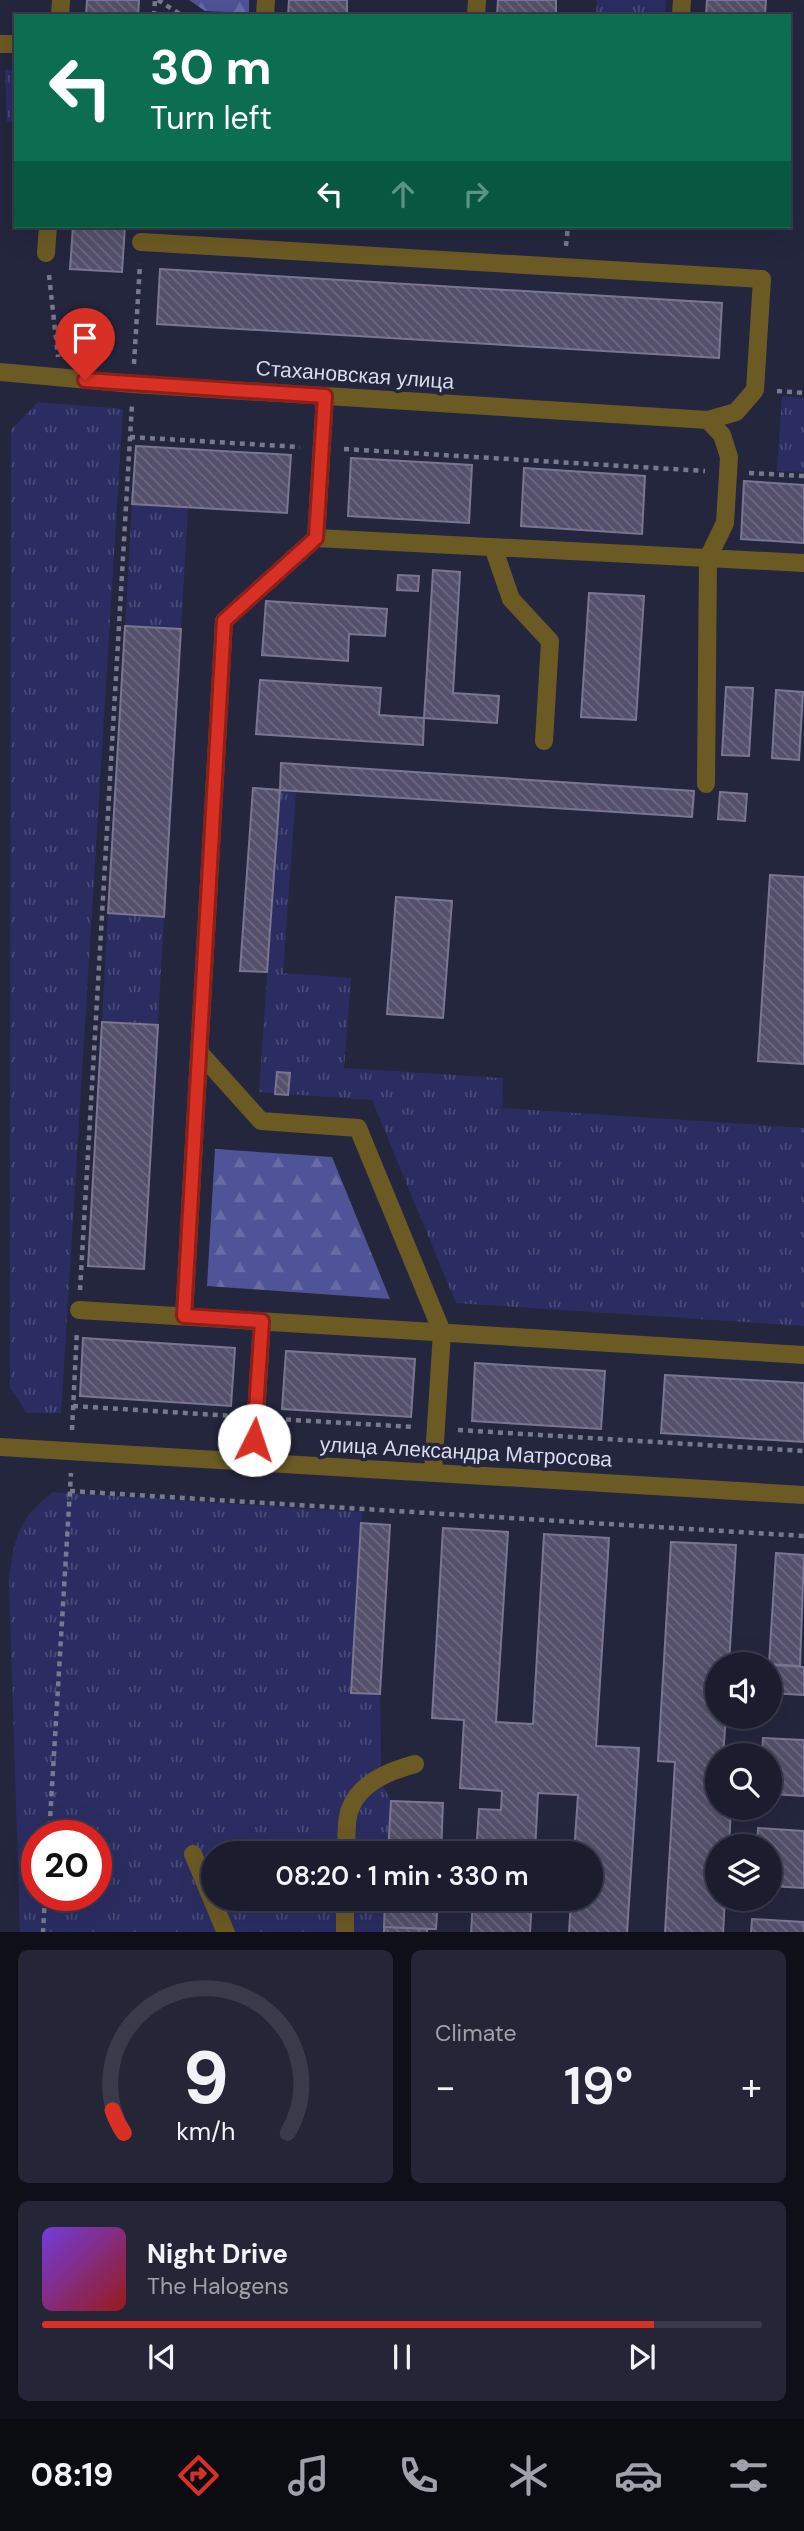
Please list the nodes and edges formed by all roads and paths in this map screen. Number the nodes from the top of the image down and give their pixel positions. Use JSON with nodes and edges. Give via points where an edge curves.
{"nodes":[{"id":1,"x":157,"y":0,"type":"edge"},
{"id":2,"x":180,"y":14,"type":"edge"},
{"id":3,"x":48,"y":228,"type":"edge"},
{"id":4,"x":141,"y":242,"type":"joint"},
{"id":5,"x":46,"y":253,"type":"joint"},
{"id":6,"x":0,"y":372,"type":"edge"},
{"id":7,"x":61,"y":377,"type":"junction"},
{"id":8,"x":133,"y":384,"type":"junction"},
{"id":9,"x":325,"y":396,"type":"junction"},
{"id":10,"x":708,"y":420,"type":"junction"},
{"id":11,"x":130,"y":437,"type":"junction"},
{"id":12,"x":321,"y":448,"type":"junction"},
{"id":13,"x":728,"y":472,"type":"junction"},
{"id":14,"x":804,"y":477,"type":"edge"},
{"id":15,"x":316,"y":538,"type":"junction"},
{"id":16,"x":493,"y":547,"type":"junction"},
{"id":17,"x":708,"y":558,"type":"junction"},
{"id":18,"x":804,"y":563,"type":"edge"},
{"id":19,"x":544,"y":741,"type":"dead end"},
{"id":20,"x":706,"y":784,"type":"dead end"},
{"id":21,"x":199,"y":1052,"type":"junction"},
{"id":22,"x":79,"y":1310,"type":"junction"},
{"id":23,"x":184,"y":1316,"type":"junction"},
{"id":24,"x":262,"y":1321,"type":"junction"},
{"id":25,"x":442,"y":1332,"type":"junction"},
{"id":26,"x":804,"y":1354,"type":"edge"},
{"id":27,"x":0,"y":1447,"type":"edge"},
{"id":28,"x":72,"y":1452,"type":"junction"},
{"id":29,"x":253,"y":1462,"type":"junction"},
{"id":30,"x":433,"y":1473,"type":"junction"},
{"id":31,"x":70,"y":1490,"type":"junction"},
{"id":32,"x":804,"y":1495,"type":"edge"},
{"id":33,"x":804,"y":1536,"type":"edge"},
{"id":34,"x":415,"y":1764,"type":"dead end"},
{"id":35,"x":50,"y":1820,"type":"edge"},
{"id":36,"x":347,"y":1841,"type":"edge"},
{"id":37,"x":193,"y":1854,"type":"dead end"},
{"id":38,"x":44,"y":1911,"type":"edge"},
{"id":39,"x":345,"y":1911,"type":"edge"},
{"id":40,"x":43,"y":1932,"type":"edge"},
{"id":41,"x":226,"y":1932,"type":"edge"},
{"id":42,"x":345,"y":1932,"type":"edge"}],
"edges":[{"from":1,"to":2,"type":"path"},
{"from":3,"to":5,"type":"street"},
{"from":4,"to":8,"type":"path"},
{"from":4,"to":10,"type":"street","via":[[762,279],[755,390],[736,412]]},
{"from":5,"to":7,"type":"path"},
{"from":6,"to":7,"type":"street","name":"Стахановская улица"},
{"from":7,"to":8,"type":"street","name":"Стахановская улица"},
{"from":8,"to":9,"type":"street","name":"Стахановская улица"},
{"from":8,"to":11,"type":"path"},
{"from":9,"to":10,"type":"street","name":"Стахановская улица"},
{"from":9,"to":12,"type":"street"},
{"from":10,"to":13,"type":"street","via":[[722,435]]},
{"from":11,"to":12,"type":"path"},
{"from":11,"to":22,"type":"path"},
{"from":12,"to":13,"type":"path"},
{"from":12,"to":15,"type":"street"},
{"from":13,"to":14,"type":"path"},
{"from":13,"to":17,"type":"street","via":[[725,523]]},
{"from":15,"to":16,"type":"street"},
{"from":15,"to":21,"type":"street","via":[[224,621]]},
{"from":16,"to":17,"type":"street"},
{"from":16,"to":19,"type":"street","via":[[512,599],[550,641]]},
{"from":17,"to":18,"type":"street"},
{"from":17,"to":20,"type":"street"},
{"from":21,"to":23,"type":"street"},
{"from":21,"to":25,"type":"street","via":[[261,1121],[358,1128]]},
{"from":22,"to":23,"type":"street"},
{"from":22,"to":28,"type":"path"},
{"from":23,"to":24,"type":"street"},
{"from":24,"to":25,"type":"street"},
{"from":24,"to":29,"type":"street"},
{"from":25,"to":26,"type":"street"},
{"from":25,"to":30,"type":"street"},
{"from":27,"to":28,"type":"street","name":"улица Александра Матросова"},
{"from":28,"to":29,"type":"street","name":"улица Александра Матросова"},
{"from":28,"to":31,"type":"path"},
{"from":29,"to":30,"type":"street","name":"улица Александра Матросова"},
{"from":30,"to":32,"type":"street","name":"улица Александра Матросова"},
{"from":31,"to":33,"type":"path"},
{"from":31,"to":35,"type":"path"},
{"from":34,"to":36,"type":"street","via":[[389,1771],[366,1787],[350,1809]]},
{"from":37,"to":41,"type":"street"},
{"from":38,"to":40,"type":"path"},
{"from":39,"to":42,"type":"street"}]}
